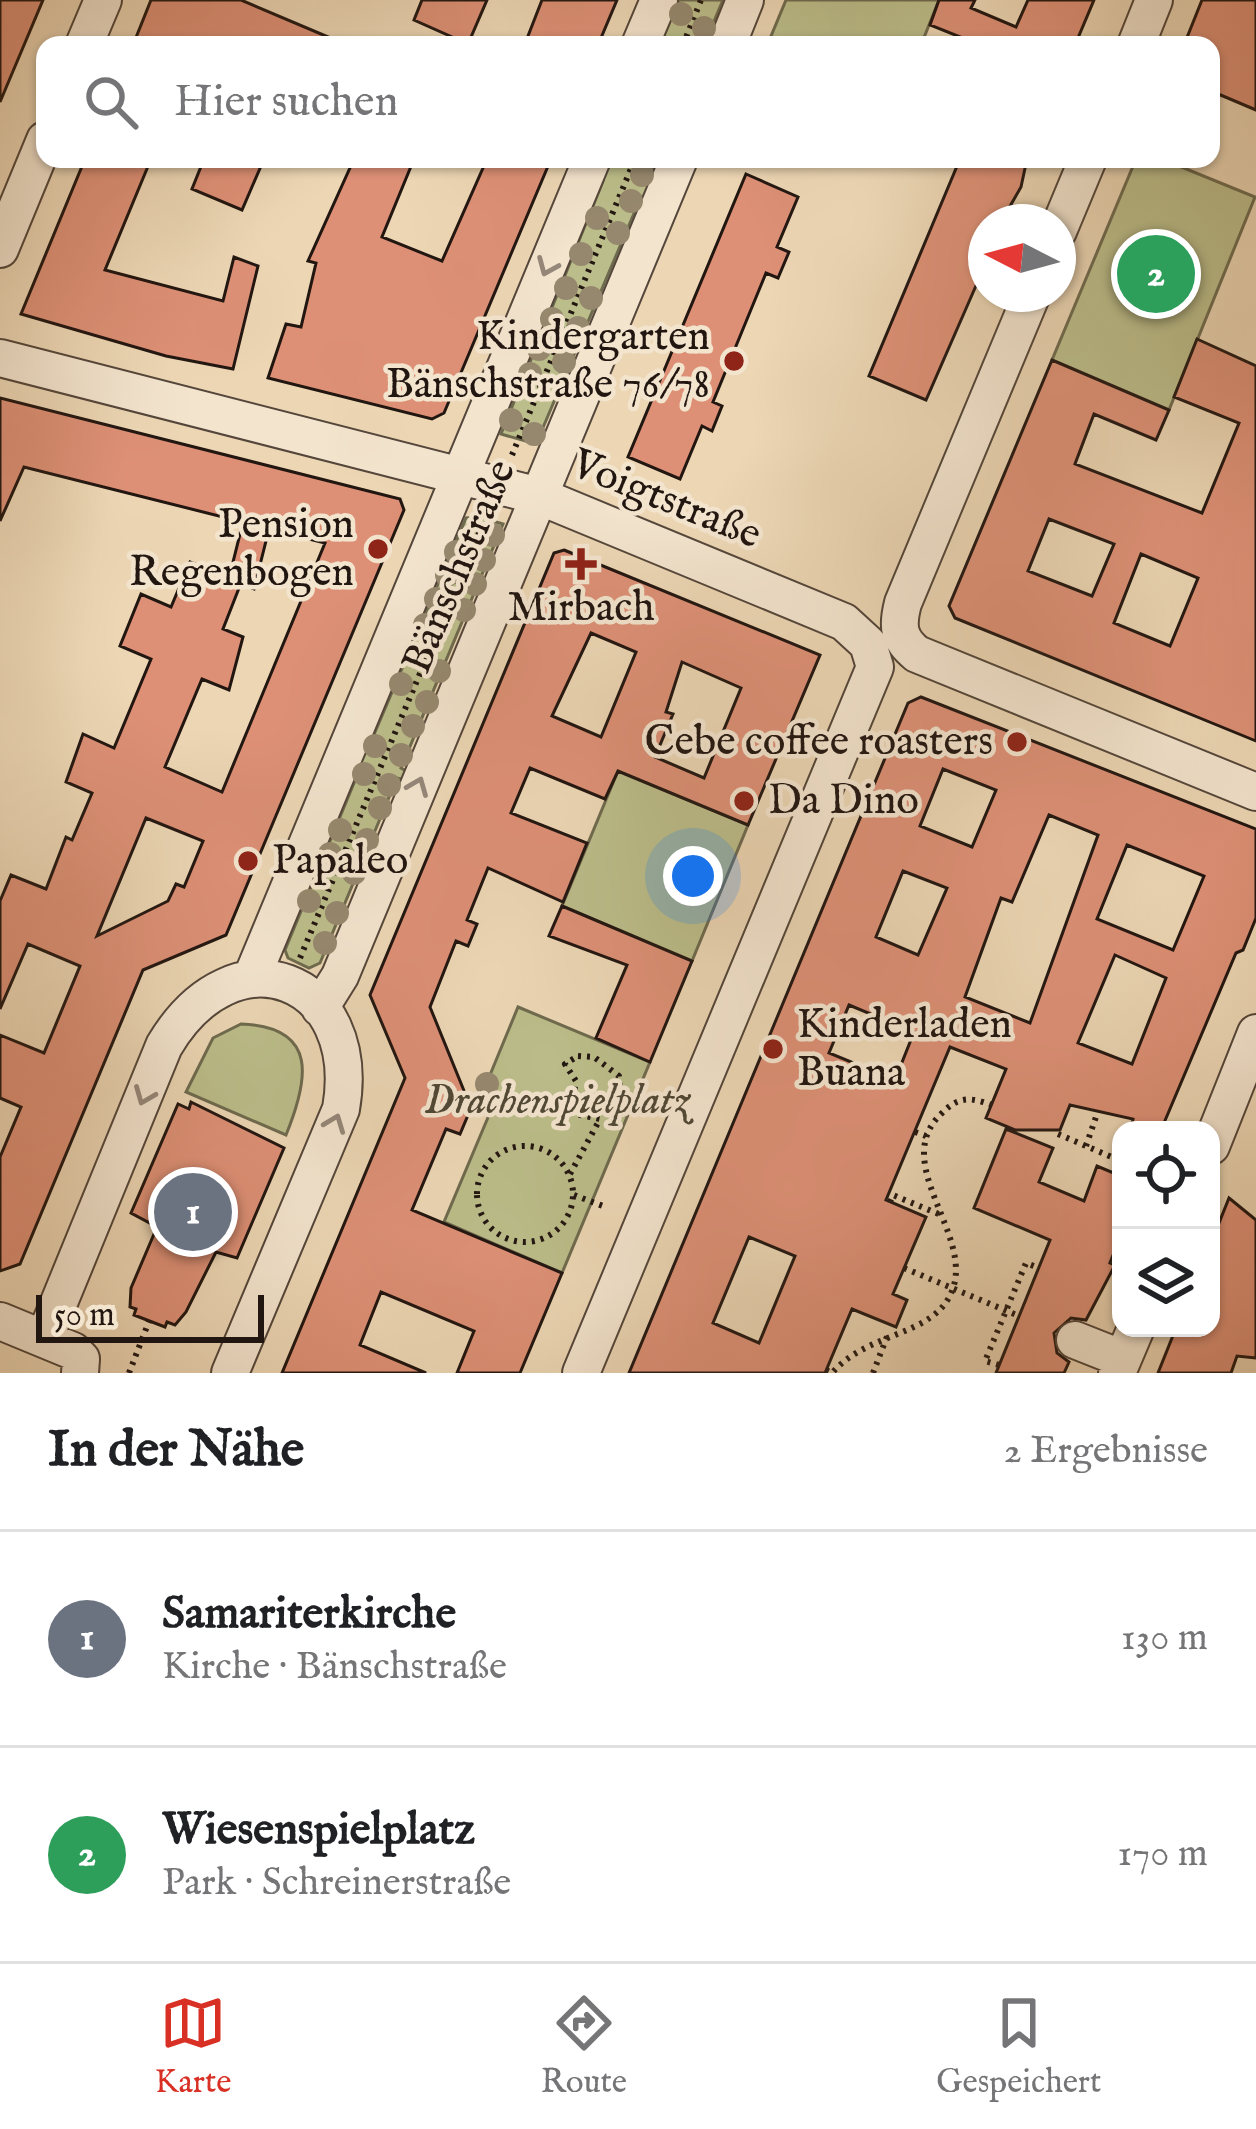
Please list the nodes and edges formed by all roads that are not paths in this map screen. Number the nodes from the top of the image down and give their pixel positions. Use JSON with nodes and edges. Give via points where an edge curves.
{"nodes":[{"id":1,"x":103,"y":0,"type":"edge"},
{"id":2,"x":658,"y":0,"type":"edge"},
{"id":3,"x":746,"y":0,"type":"edge"},
{"id":4,"x":1154,"y":0,"type":"edge"},
{"id":5,"x":88,"y":36,"type":"edge"},
{"id":6,"x":644,"y":36,"type":"edge"},
{"id":7,"x":731,"y":36,"type":"edge"},
{"id":8,"x":1140,"y":36,"type":"edge"},
{"id":9,"x":36,"y":162,"type":"edge"},
{"id":10,"x":588,"y":168,"type":"edge"},
{"id":11,"x":675,"y":168,"type":"edge"},
{"id":12,"x":1084,"y":168,"type":"edge"},
{"id":13,"x":1069,"y":204,"type":"edge"},
{"id":14,"x":0,"y":249,"type":"edge"},
{"id":15,"x":1024,"y":312,"type":"edge"},
{"id":16,"x":0,"y":358,"type":"edge"},
{"id":17,"x":461,"y":475,"type":"junction"},
{"id":18,"x":539,"y":496,"type":"junction"},
{"id":19,"x":884,"y":639,"type":"junction"},
{"id":20,"x":1256,"y":792,"type":"edge"},
{"id":21,"x":252,"y":977,"type":"junction"},
{"id":22,"x":320,"y":1008,"type":"junction"},
{"id":23,"x":1256,"y":1033,"type":"edge"},
{"id":24,"x":1220,"y":1123,"type":"edge"},
{"id":25,"x":0,"y":1321,"type":"edge"},
{"id":26,"x":44,"y":1339,"type":"junction"},
{"id":27,"x":1075,"y":1340,"type":"dead end"},
{"id":28,"x":1125,"y":1353,"type":"edge"},
{"id":29,"x":80,"y":1366,"type":"edge"},
{"id":30,"x":230,"y":1373,"type":"edge"},
{"id":31,"x":581,"y":1373,"type":"edge"}],
"edges":[{"from":1,"to":5,"type":"street"},
{"from":2,"to":6,"type":"street"},
{"from":3,"to":7,"type":"street"},
{"from":4,"to":8,"type":"street"},
{"from":9,"to":14,"type":"street"},
{"from":10,"to":17,"type":"street","name":"Bänschstraße","one_way":true},
{"from":11,"to":18,"type":"street","name":"Bänschstraße"},
{"from":12,"to":13,"type":"street"},
{"from":15,"to":19,"type":"street"},
{"from":16,"to":17,"type":"street","name":"Voigtstraße"},
{"from":17,"to":18,"type":"street","name":"Voigtstraße"},
{"from":17,"to":21,"type":"street","name":"Bänschstraße"},
{"from":18,"to":19,"type":"street","name":"Voigtstraße"},
{"from":22,"to":18,"type":"street","name":"Bänschstraße","one_way":true},
{"from":19,"to":20,"type":"street","name":"Voigtstraße"},
{"from":19,"to":31,"type":"street"},
{"from":21,"to":22,"type":"street","via":[[289,985]]},
{"from":21,"to":26,"type":"street","one_way":true,"via":[[202,996],[164,1046]]},
{"from":30,"to":22,"type":"street","one_way":true,"via":[[341,1108],[345,1061]]},
{"from":23,"to":24,"type":"street"},
{"from":25,"to":26,"type":"street"},
{"from":26,"to":29,"type":"street"},
{"from":27,"to":28,"type":"street"}]}
